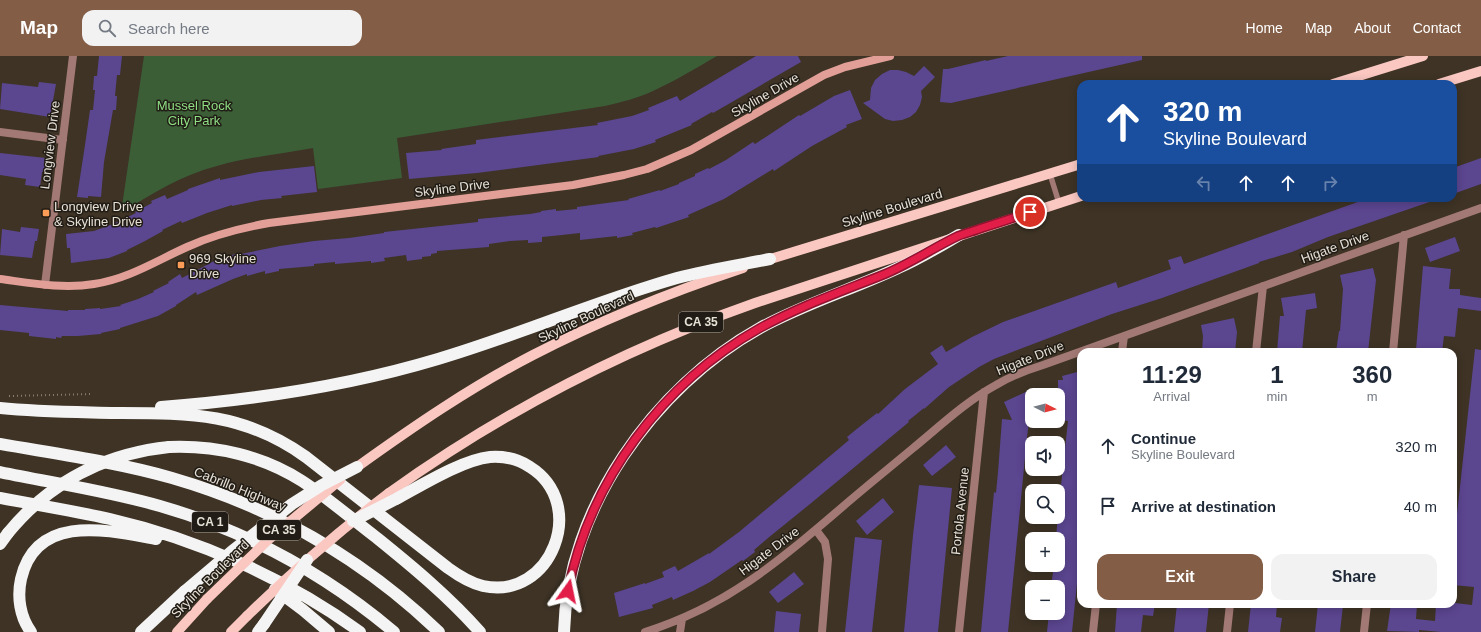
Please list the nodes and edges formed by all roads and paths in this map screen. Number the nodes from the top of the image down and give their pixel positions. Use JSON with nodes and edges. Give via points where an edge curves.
{"nodes":[{"id":1,"x":74,"y":56,"type":"edge"},
{"id":2,"x":890,"y":56,"type":"edge"},
{"id":3,"x":1423,"y":56,"type":"edge"},
{"id":4,"x":1481,"y":71,"type":"edge"},
{"id":5,"x":1346,"y":80,"type":"edge"},
{"id":6,"x":1452,"y":80,"type":"edge"},
{"id":7,"x":0,"y":132,"type":"edge"},
{"id":8,"x":63,"y":140,"type":"junction"},
{"id":9,"x":1077,"y":165,"type":"edge"},
{"id":10,"x":1050,"y":174,"type":"junction"},
{"id":11,"x":1077,"y":197,"type":"edge"},
{"id":12,"x":1059,"y":203,"type":"junction"},
{"id":13,"x":1481,"y":208,"type":"edge"},
{"id":14,"x":960,"y":235,"type":"junction"},
{"id":15,"x":1404,"y":235,"type":"junction"},
{"id":16,"x":770,"y":259,"type":"junction"},
{"id":17,"x":0,"y":279,"type":"edge"},
{"id":18,"x":45,"y":285,"type":"junction"},
{"id":19,"x":1263,"y":286,"type":"junction"},
{"id":20,"x":1124,"y":336,"type":"junction"},
{"id":21,"x":1090,"y":348,"type":"edge"},
{"id":22,"x":1122,"y":348,"type":"edge"},
{"id":23,"x":1256,"y":348,"type":"edge"},
{"id":24,"x":1392,"y":348,"type":"edge"},
{"id":25,"x":1077,"y":353,"type":"edge"},
{"id":26,"x":984,"y":392,"type":"junction"},
{"id":27,"x":93,"y":394,"type":"dead end"},
{"id":28,"x":8,"y":396,"type":"dead end"},
{"id":29,"x":0,"y":408,"type":"edge"},
{"id":30,"x":81,"y":412,"type":"junction"},
{"id":31,"x":0,"y":444,"type":"edge"},
{"id":32,"x":357,"y":467,"type":"junction"},
{"id":33,"x":0,"y":472,"type":"edge"},
{"id":34,"x":392,"y":496,"type":"junction"},
{"id":35,"x":0,"y":498,"type":"edge"},
{"id":36,"x":353,"y":521,"type":"joint"},
{"id":37,"x":816,"y":530,"type":"junction"},
{"id":38,"x":0,"y":544,"type":"edge"},
{"id":39,"x":201,"y":548,"type":"junction"},
{"id":40,"x":231,"y":560,"type":"junction"},
{"id":41,"x":307,"y":560,"type":"junction"},
{"id":42,"x":1096,"y":608,"type":"edge"},
{"id":43,"x":1230,"y":608,"type":"edge"},
{"id":44,"x":1367,"y":608,"type":"edge"},
{"id":45,"x":682,"y":619,"type":"junction"},
{"id":46,"x":261,"y":628,"type":"edge"},
{"id":47,"x":31,"y":632,"type":"edge"},
{"id":48,"x":141,"y":632,"type":"edge"},
{"id":49,"x":176,"y":632,"type":"edge"},
{"id":50,"x":231,"y":632,"type":"edge"},
{"id":51,"x":329,"y":632,"type":"edge"},
{"id":52,"x":360,"y":632,"type":"edge"},
{"id":53,"x":394,"y":632,"type":"edge"},
{"id":54,"x":438,"y":632,"type":"edge"},
{"id":55,"x":480,"y":632,"type":"edge"},
{"id":56,"x":564,"y":632,"type":"edge"},
{"id":57,"x":644,"y":632,"type":"edge"},
{"id":58,"x":680,"y":632,"type":"edge"},
{"id":59,"x":822,"y":632,"type":"edge"},
{"id":60,"x":959,"y":632,"type":"edge"},
{"id":61,"x":1093,"y":632,"type":"edge"},
{"id":62,"x":1227,"y":632,"type":"edge"},
{"id":63,"x":1364,"y":632,"type":"edge"}],
"edges":[{"from":1,"to":8,"type":"street","name":"Longview Drive"},
{"from":2,"to":18,"type":"street","name":"Skyline Drive","via":[[824,75],[691,150],[647,169],[573,184],[248,227],[188,246],[132,274],[114,280],[79,286]]},
{"from":3,"to":5,"type":"main road"},
{"from":4,"to":6,"type":"main road"},
{"from":7,"to":8,"type":"street"},
{"from":8,"to":18,"type":"street","name":"Longview Drive"},
{"from":9,"to":10,"type":"main road","name":"Skyline Boulevard","number":"CA 35"},
{"from":10,"to":12,"type":"lane"},
{"from":10,"to":16,"type":"main road","name":"Skyline Boulevard","number":"CA 35"},
{"from":11,"to":12,"type":"main road","number":"CA 35"},
{"from":12,"to":14,"type":"main road","number":"CA 35"},
{"from":13,"to":15,"type":"street","name":"Higate Drive"},
{"from":14,"to":34,"type":"main road","number":"CA 35","via":[[727,313],[617,358],[489,426],[437,460]]},
{"from":14,"to":56,"type":"highway","via":[[899,268],[792,312],[759,329],[717,356],[679,389],[632,444],[597,503],[573,567]]},
{"from":15,"to":19,"type":"street","name":"Higate Drive"},
{"from":15,"to":24,"type":"street"},
{"from":16,"to":30,"type":"highway","via":[[678,278],[466,351],[388,372],[314,388],[254,397]]},
{"from":16,"to":32,"type":"main road","name":"Skyline Boulevard","number":"CA 35","via":[[651,301],[550,347],[446,405]]},
{"from":17,"to":18,"type":"street","name":"Skyline Drive"},
{"from":19,"to":20,"type":"street","name":"Higate Drive"},
{"from":19,"to":23,"type":"street"},
{"from":20,"to":21,"type":"street","name":"Higate Drive"},
{"from":20,"to":22,"type":"street"},
{"from":25,"to":26,"type":"street","name":"Higate Drive","via":[[1019,373]]},
{"from":26,"to":37,"type":"street","name":"Higate Drive"},
{"from":26,"to":60,"type":"street","name":"Portola Avenue"},
{"from":27,"to":28,"type":"path"},
{"from":29,"to":30,"type":"highway"},
{"from":30,"to":34,"type":"highway","via":[[202,416],[262,432],[306,457],[451,571],[483,586],[506,587],[528,578],[545,562],[558,538],[559,509],[553,492],[535,470],[513,459],[497,456],[475,460]]},
{"from":31,"to":54,"type":"highway","name":"Cabrillo Highway","number":"CA 1","via":[[146,471],[243,502],[290,525],[353,562],[394,593]]},
{"from":32,"to":48,"type":"highway","bridge":true,"via":[[292,504],[231,552]]},
{"from":32,"to":49,"type":"main road","name":"Skyline Boulevard","number":"CA 35","bridge":true,"via":[[268,540]]},
{"from":33,"to":53,"type":"highway","number":"CA 1","via":[[159,506],[230,530],[272,549],[316,574],[358,602]]},
{"from":34,"to":36,"type":"highway","bridge":true},
{"from":35,"to":39,"type":"highway","via":[[111,519]]},
{"from":36,"to":41,"type":"main road","number":"CA 35","bridge":true},
{"from":37,"to":45,"type":"street","name":"Higate Drive","via":[[748,583],[716,603]]},
{"from":37,"to":59,"type":"street","via":[[826,542],[828,559]]},
{"from":38,"to":55,"type":"highway","bridge":true,"via":[[50,491],[95,465],[123,455],[169,447],[196,446],[232,452],[267,463],[301,480],[326,498],[418,572]]},
{"from":39,"to":40,"type":"highway"},
{"from":39,"to":47,"type":"highway","via":[[130,534],[92,530],[71,531],[52,537],[32,554],[21,580],[21,610]]},
{"from":40,"to":51,"type":"highway","via":[[292,601]]},
{"from":40,"to":52,"type":"highway","via":[[305,597]]},
{"from":41,"to":46,"type":"highway","bridge":true},
{"from":41,"to":50,"type":"main road","number":"CA 35","bridge":true},
{"from":42,"to":61,"type":"street"},
{"from":43,"to":62,"type":"street"},
{"from":44,"to":63,"type":"street"},
{"from":45,"to":57,"type":"street","name":"Higate Drive"},
{"from":45,"to":58,"type":"street"}]}
